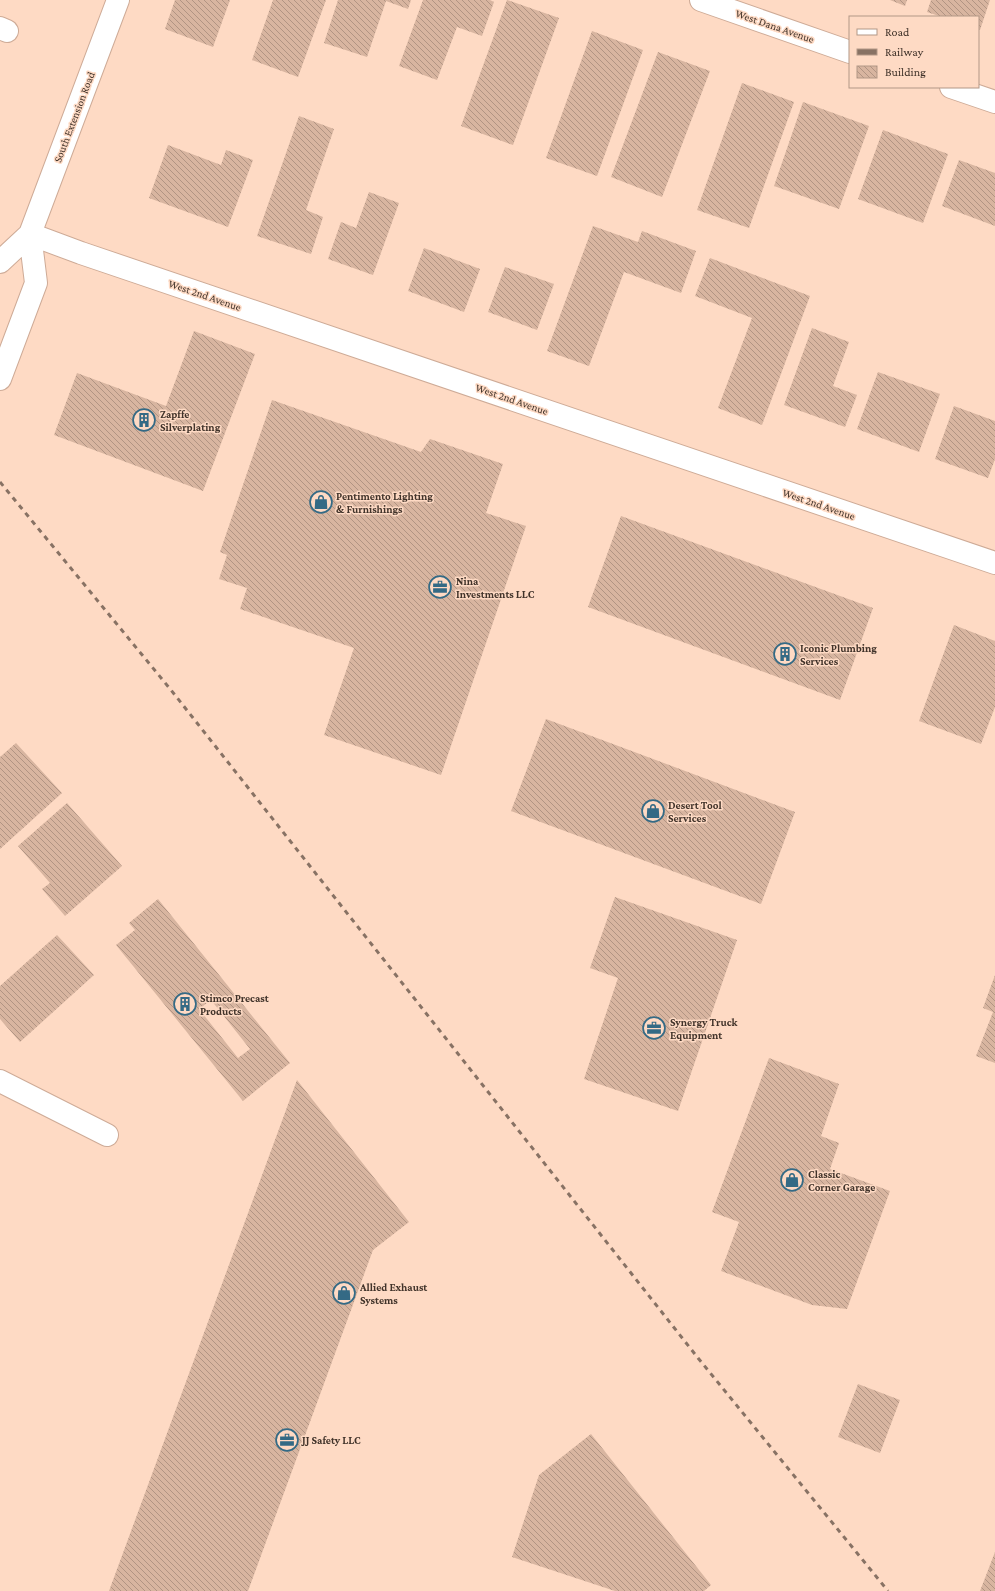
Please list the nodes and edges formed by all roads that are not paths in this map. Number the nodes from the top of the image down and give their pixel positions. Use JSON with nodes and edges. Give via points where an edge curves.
{"nodes":[{"id":1,"x":118,"y":0,"type":"edge"},
{"id":2,"x":701,"y":0,"type":"edge"},
{"id":3,"x":849,"y":52,"type":"edge"},
{"id":4,"x":955,"y":88,"type":"edge"},
{"id":5,"x":995,"y":102,"type":"edge"},
{"id":6,"x":30,"y":234,"type":"junction"},
{"id":7,"x":0,"y":262,"type":"edge"},
{"id":8,"x":0,"y":380,"type":"edge"},
{"id":9,"x":995,"y":563,"type":"edge"},
{"id":10,"x":0,"y":1081,"type":"edge"},
{"id":11,"x":107,"y":1135,"type":"dead end"}],
"edges":[{"from":1,"to":6,"type":"street","name":"South Extension Road"},
{"from":2,"to":3,"type":"street","name":"West Dana Avenue"},
{"from":4,"to":5,"type":"street"},
{"from":6,"to":7,"type":"street","name":"South Extension Road"},
{"from":6,"to":8,"type":"street","name":"South Extension Road","via":[[36,283]]},
{"from":6,"to":9,"type":"street","name":"West 2nd Avenue"},
{"from":10,"to":11,"type":"street"}]}
